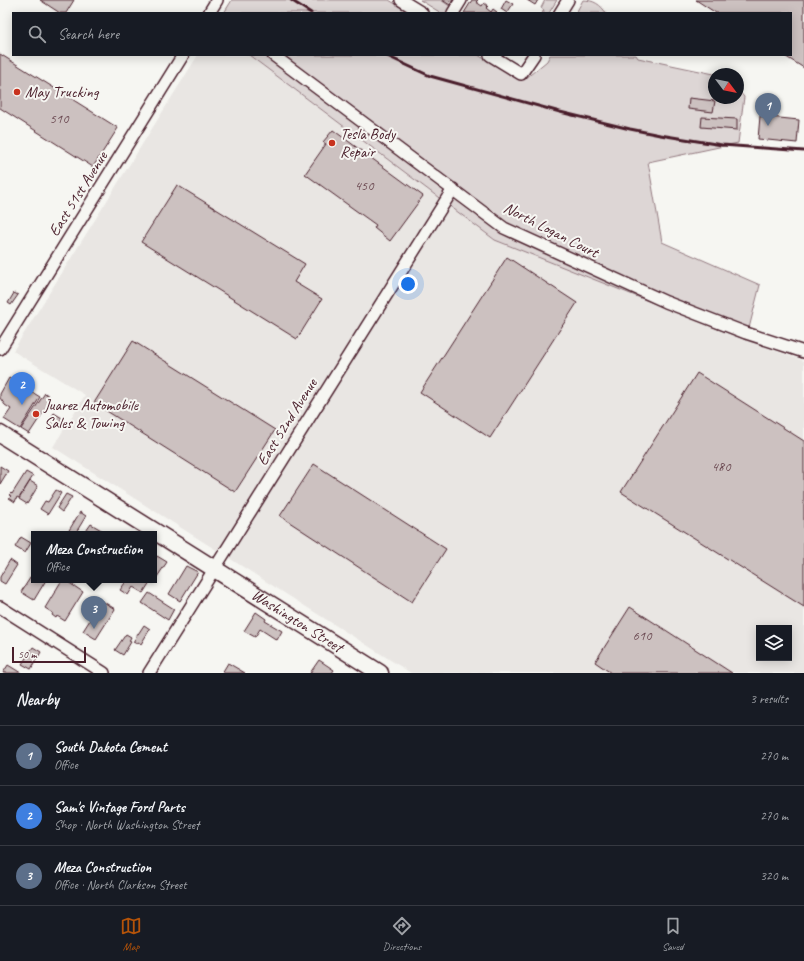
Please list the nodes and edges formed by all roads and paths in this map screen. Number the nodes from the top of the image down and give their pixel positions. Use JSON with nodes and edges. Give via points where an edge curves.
{"nodes":[{"id":1,"x":401,"y":0,"type":"edge"},
{"id":2,"x":461,"y":0,"type":"edge"},
{"id":3,"x":568,"y":0,"type":"edge"},
{"id":4,"x":420,"y":12,"type":"edge"},
{"id":5,"x":454,"y":12,"type":"edge"},
{"id":6,"x":561,"y":12,"type":"edge"},
{"id":7,"x":182,"y":56,"type":"edge"},
{"id":8,"x":274,"y":56,"type":"edge"},
{"id":9,"x":492,"y":56,"type":"edge"},
{"id":10,"x":533,"y":56,"type":"edge"},
{"id":11,"x":453,"y":189,"type":"junction"},
{"id":12,"x":0,"y":349,"type":"edge"},
{"id":13,"x":804,"y":352,"type":"edge"},
{"id":14,"x":0,"y":434,"type":"edge"},
{"id":15,"x":153,"y":531,"type":"edge"},
{"id":16,"x":157,"y":534,"type":"edge"},
{"id":17,"x":214,"y":570,"type":"junction"},
{"id":18,"x":0,"y":607,"type":"edge"},
{"id":19,"x":104,"y":673,"type":"edge"},
{"id":20,"x":150,"y":673,"type":"edge"},
{"id":21,"x":380,"y":673,"type":"edge"}],
"edges":[{"from":1,"to":4,"type":"street"},
{"from":2,"to":5,"type":"street"},
{"from":3,"to":6,"type":"street"},
{"from":7,"to":12,"type":"street","name":"East 51st Avenue"},
{"from":8,"to":11,"type":"street","name":"North Logan Court"},
{"from":9,"to":10,"type":"street","via":[[521,74]]},
{"from":11,"to":13,"type":"street","name":"North Logan Court","via":[[504,228],[519,236],[666,302]]},
{"from":11,"to":17,"type":"street","name":"East 52nd Avenue"},
{"from":14,"to":15,"type":"main road","name":"Washington Street"},
{"from":16,"to":17,"type":"main road","name":"Washington Street"},
{"from":17,"to":20,"type":"street","name":"East 52nd Avenue"},
{"from":17,"to":21,"type":"main road","name":"Washington Street"},
{"from":18,"to":19,"type":"street"}]}
